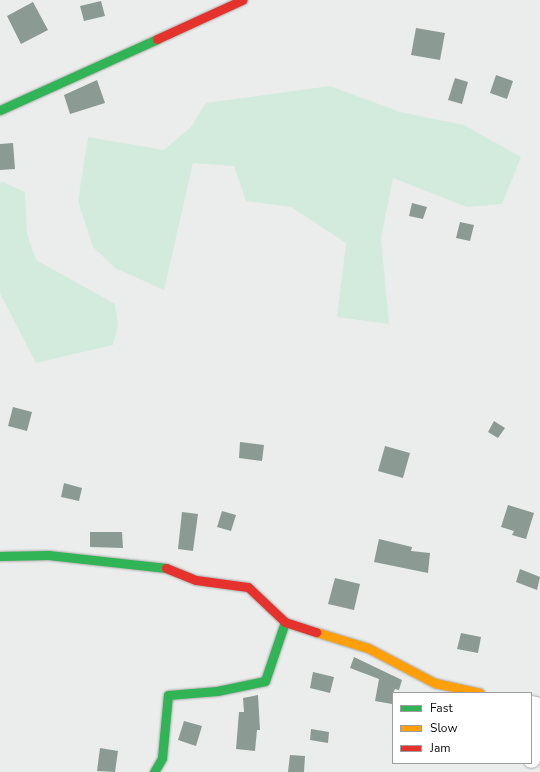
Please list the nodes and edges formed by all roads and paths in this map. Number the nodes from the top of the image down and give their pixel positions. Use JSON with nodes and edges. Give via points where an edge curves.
{"nodes":[{"id":1,"x":242,"y":0,"type":"edge"},
{"id":2,"x":0,"y":110,"type":"edge"},
{"id":3,"x":0,"y":556,"type":"edge"},
{"id":4,"x":285,"y":622,"type":"junction"},
{"id":5,"x":476,"y":692,"type":"edge"},
{"id":6,"x":532,"y":704,"type":"edge"},
{"id":7,"x":532,"y":746,"type":"edge"},
{"id":8,"x":154,"y":772,"type":"edge"}],
"edges":[{"from":1,"to":2,"type":"street"},
{"from":3,"to":4,"type":"street","via":[[48,555],[171,569],[196,580],[248,587]]},
{"from":4,"to":5,"type":"street","via":[[368,648],[435,683]]},
{"from":4,"to":8,"type":"street","via":[[265,681],[217,691],[168,695],[162,758]]},
{"from":6,"to":7,"type":"street","via":[[535,705]]}]}
